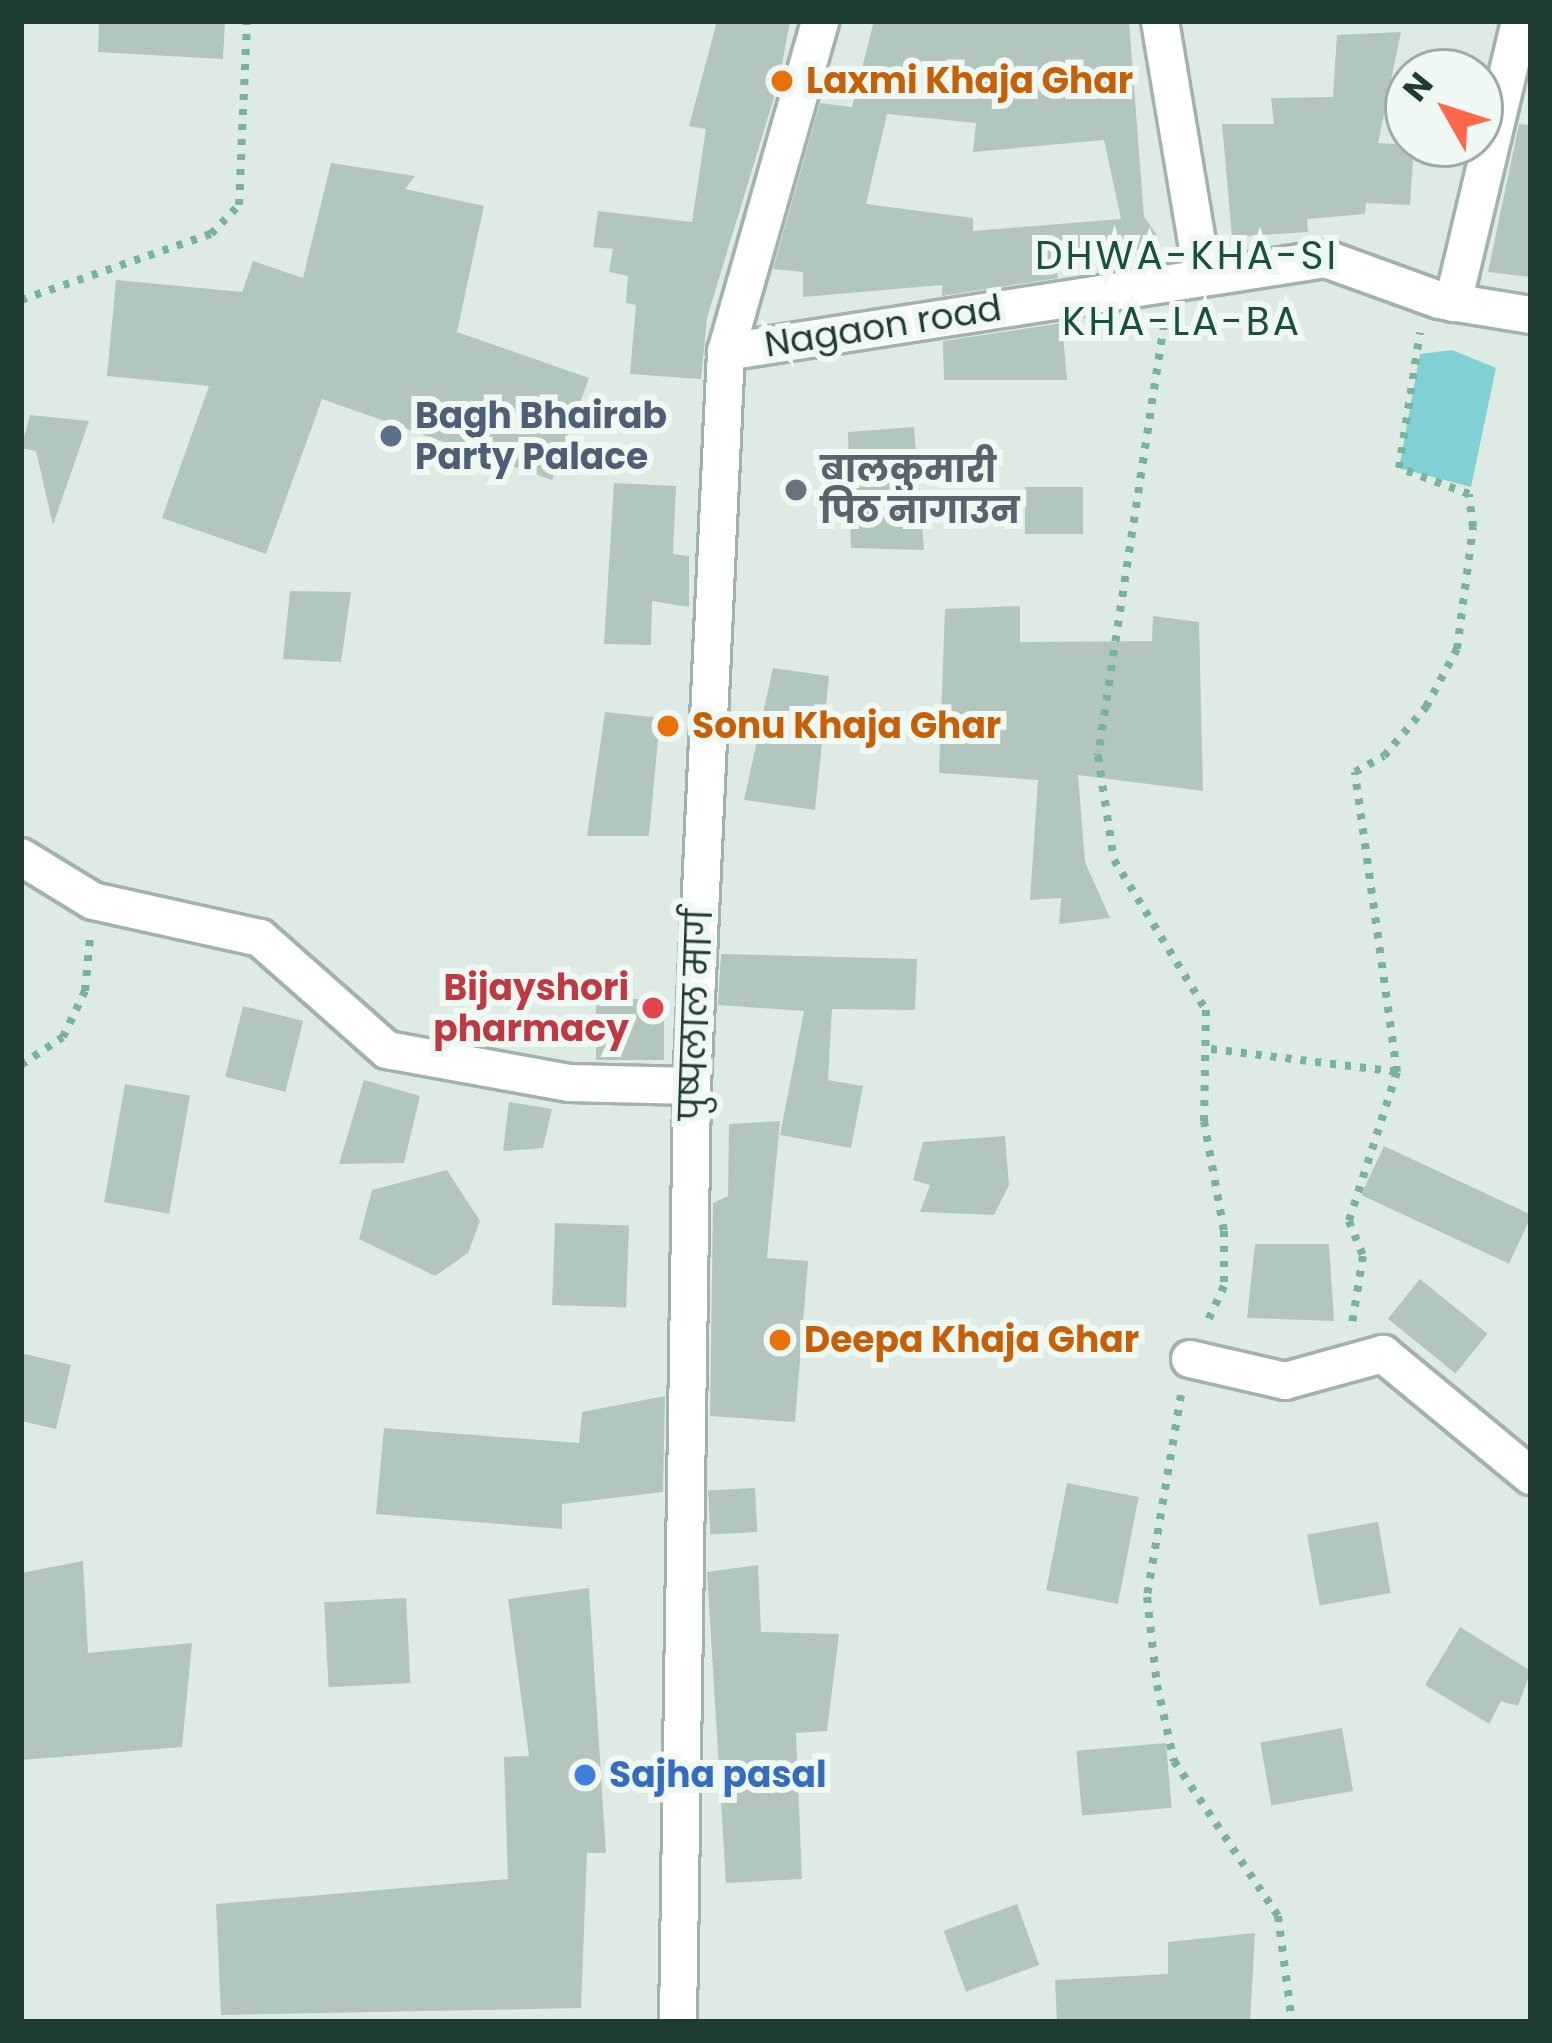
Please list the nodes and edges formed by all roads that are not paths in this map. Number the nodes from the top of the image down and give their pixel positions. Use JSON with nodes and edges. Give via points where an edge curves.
{"nodes":[{"id":1,"x":820,"y":21,"type":"edge"},
{"id":2,"x":1160,"y":21,"type":"edge"},
{"id":3,"x":1520,"y":21,"type":"edge"},
{"id":4,"x":1186,"y":282,"type":"junction"},
{"id":5,"x":1453,"y":303,"type":"junction"},
{"id":6,"x":1531,"y":315,"type":"edge"},
{"id":7,"x":727,"y":352,"type":"junction"},
{"id":8,"x":21,"y":857,"type":"edge"},
{"id":9,"x":692,"y":1086,"type":"junction"},
{"id":10,"x":1190,"y":1359,"type":"road end"},
{"id":11,"x":1531,"y":1476,"type":"edge"},
{"id":12,"x":678,"y":2022,"type":"edge"}],
"edges":[{"from":1,"to":7,"type":"street","name":"पुष्पलाल मार्ग"},
{"from":2,"to":4,"type":"street"},
{"from":3,"to":5,"type":"street"},
{"from":4,"to":5,"type":"street","name":"Nagaon road","via":[[1326,259]]},
{"from":4,"to":7,"type":"street","name":"Nagaon road"},
{"from":5,"to":6,"type":"street","name":"Nagaon road"},
{"from":7,"to":9,"type":"street","name":"पुष्पलाल मार्ग"},
{"from":8,"to":9,"type":"street","via":[[93,901],[260,938],[387,1050],[569,1083]]},
{"from":9,"to":12,"type":"street","name":"पुष्पलाल मार्ग"},
{"from":10,"to":11,"type":"street","via":[[1285,1381],[1383,1354]]}]}
